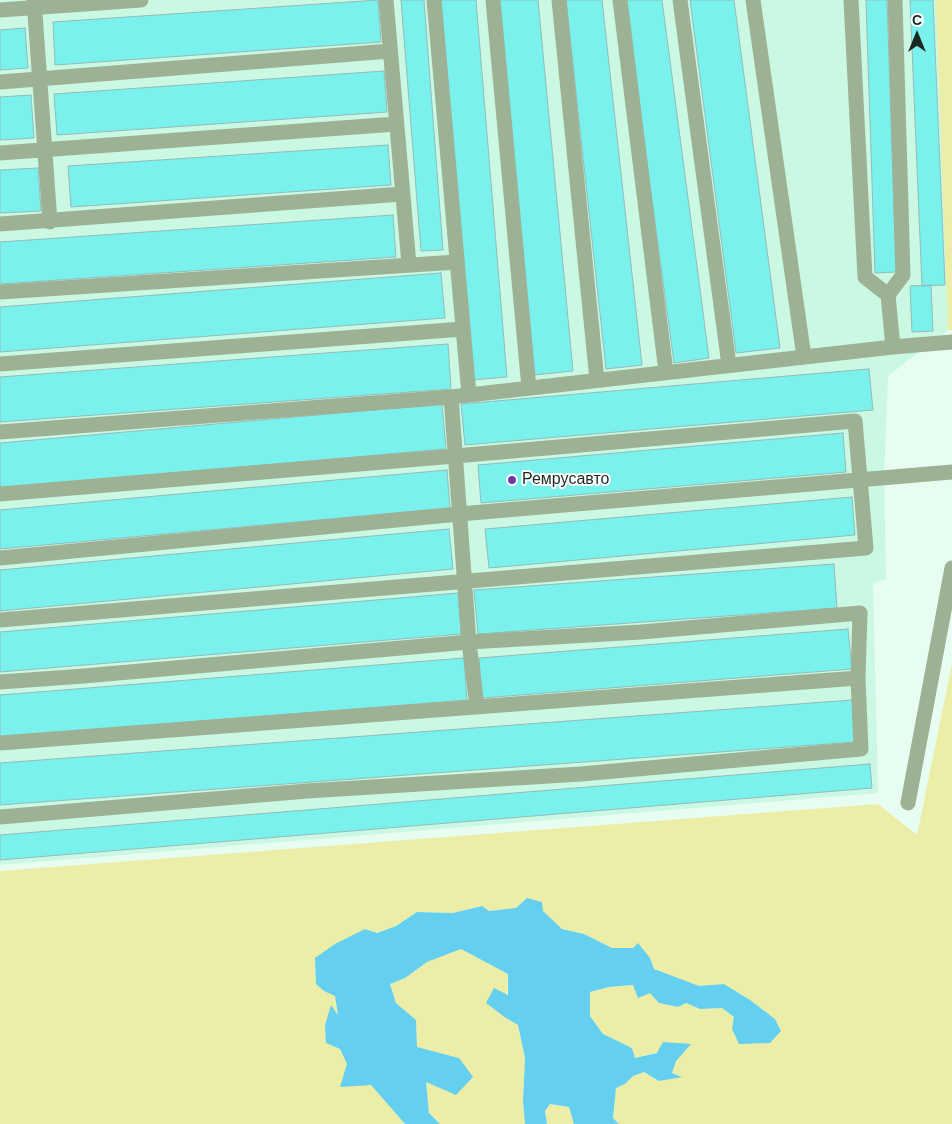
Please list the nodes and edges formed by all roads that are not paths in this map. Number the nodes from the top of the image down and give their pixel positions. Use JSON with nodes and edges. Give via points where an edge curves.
{"nodes":[{"id":1,"x":141,"y":0,"type":"edge"},
{"id":2,"x":386,"y":0,"type":"edge"},
{"id":3,"x":434,"y":0,"type":"edge"},
{"id":4,"x":493,"y":0,"type":"edge"},
{"id":5,"x":559,"y":0,"type":"edge"},
{"id":6,"x":620,"y":0,"type":"edge"},
{"id":7,"x":680,"y":0,"type":"edge"},
{"id":8,"x":753,"y":0,"type":"edge"},
{"id":9,"x":851,"y":0,"type":"edge"},
{"id":10,"x":895,"y":0,"type":"edge"},
{"id":11,"x":34,"y":4,"type":"edge"},
{"id":12,"x":0,"y":10,"type":"edge"},
{"id":13,"x":390,"y":52,"type":"junction"},
{"id":14,"x":40,"y":78,"type":"junction"},
{"id":15,"x":0,"y":82,"type":"edge"},
{"id":16,"x":396,"y":124,"type":"junction"},
{"id":17,"x":45,"y":150,"type":"junction"},
{"id":18,"x":0,"y":153,"type":"edge"},
{"id":19,"x":402,"y":194,"type":"junction"},
{"id":20,"x":50,"y":222,"type":"junction"},
{"id":21,"x":0,"y":224,"type":"edge"},
{"id":22,"x":457,"y":262,"type":"junction"},
{"id":23,"x":409,"y":266,"type":"junction"},
{"id":24,"x":0,"y":292,"type":"edge"},
{"id":25,"x":888,"y":295,"type":"junction"},
{"id":26,"x":463,"y":329,"type":"junction"},
{"id":27,"x":952,"y":342,"type":"edge"},
{"id":28,"x":893,"y":347,"type":"junction"},
{"id":29,"x":804,"y":357,"type":"junction"},
{"id":30,"x":0,"y":364,"type":"edge"},
{"id":31,"x":729,"y":365,"type":"junction"},
{"id":32,"x":666,"y":372,"type":"junction"},
{"id":33,"x":597,"y":380,"type":"junction"},
{"id":34,"x":529,"y":388,"type":"junction"},
{"id":35,"x":469,"y":395,"type":"junction"},
{"id":36,"x":451,"y":396,"type":"junction"},
{"id":37,"x":0,"y":432,"type":"edge"},
{"id":38,"x":455,"y":456,"type":"junction"},
{"id":39,"x":952,"y":472,"type":"edge"},
{"id":40,"x":860,"y":480,"type":"junction"},
{"id":41,"x":0,"y":494,"type":"edge"},
{"id":42,"x":459,"y":514,"type":"junction"},
{"id":43,"x":0,"y":558,"type":"edge"},
{"id":44,"x":952,"y":568,"type":"edge"},
{"id":45,"x":464,"y":582,"type":"junction"},
{"id":46,"x":0,"y":620,"type":"edge"},
{"id":47,"x":468,"y":642,"type":"junction"},
{"id":48,"x":858,"y":678,"type":"junction"},
{"id":49,"x":0,"y":682,"type":"edge"},
{"id":50,"x":477,"y":707,"type":"junction"},
{"id":51,"x":0,"y":743,"type":"edge"},
{"id":52,"x":908,"y":803,"type":"dead end"},
{"id":53,"x":0,"y":817,"type":"edge"}],
"edges":[{"from":1,"to":11,"type":"street"},
{"from":2,"to":13,"type":"street"},
{"from":3,"to":22,"type":"street"},
{"from":4,"to":34,"type":"street"},
{"from":5,"to":33,"type":"street"},
{"from":6,"to":32,"type":"street"},
{"from":7,"to":31,"type":"street"},
{"from":8,"to":29,"type":"street"},
{"from":9,"to":25,"type":"street","via":[[866,278]]},
{"from":10,"to":25,"type":"street","via":[[903,275]]},
{"from":11,"to":12,"type":"street"},
{"from":11,"to":14,"type":"street"},
{"from":13,"to":14,"type":"street"},
{"from":13,"to":16,"type":"street"},
{"from":14,"to":15,"type":"street"},
{"from":14,"to":17,"type":"street"},
{"from":16,"to":17,"type":"street"},
{"from":16,"to":19,"type":"street"},
{"from":17,"to":18,"type":"street"},
{"from":17,"to":20,"type":"street"},
{"from":19,"to":20,"type":"street"},
{"from":19,"to":23,"type":"street"},
{"from":20,"to":21,"type":"street"},
{"from":22,"to":23,"type":"street"},
{"from":22,"to":26,"type":"street"},
{"from":23,"to":24,"type":"street"},
{"from":25,"to":28,"type":"street"},
{"from":26,"to":30,"type":"street"},
{"from":26,"to":35,"type":"street"},
{"from":27,"to":28,"type":"street"},
{"from":28,"to":29,"type":"street"},
{"from":29,"to":31,"type":"street"},
{"from":31,"to":32,"type":"street"},
{"from":32,"to":33,"type":"street"},
{"from":33,"to":34,"type":"street"},
{"from":34,"to":35,"type":"street"},
{"from":35,"to":36,"type":"street"},
{"from":36,"to":37,"type":"street"},
{"from":36,"to":38,"type":"street"},
{"from":38,"to":40,"type":"street","via":[[855,421]]},
{"from":38,"to":41,"type":"street"},
{"from":38,"to":42,"type":"street"},
{"from":39,"to":40,"type":"street"},
{"from":40,"to":42,"type":"street"},
{"from":40,"to":45,"type":"street","via":[[866,548]]},
{"from":42,"to":43,"type":"street"},
{"from":42,"to":45,"type":"street"},
{"from":44,"to":52,"type":"street"},
{"from":45,"to":46,"type":"street"},
{"from":45,"to":47,"type":"street"},
{"from":47,"to":48,"type":"street","via":[[641,632],[860,613]]},
{"from":47,"to":49,"type":"street"},
{"from":47,"to":50,"type":"street"},
{"from":48,"to":50,"type":"street"},
{"from":48,"to":53,"type":"street","via":[[860,749],[581,774],[307,790]]},
{"from":50,"to":51,"type":"street"}]}
